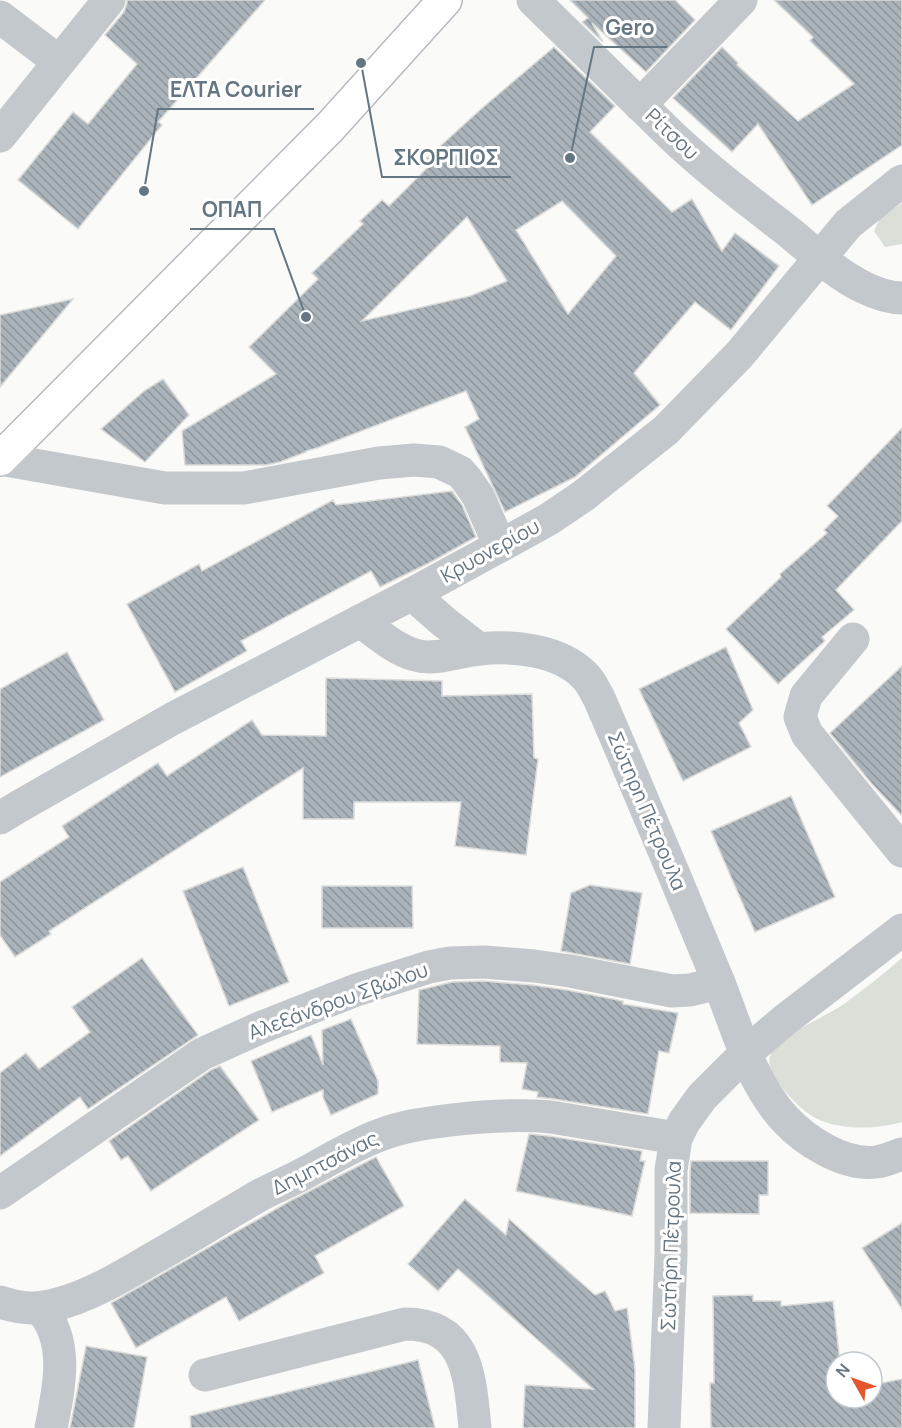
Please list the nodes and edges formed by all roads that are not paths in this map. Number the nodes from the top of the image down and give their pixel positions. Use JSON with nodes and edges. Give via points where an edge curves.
{"nodes":[{"id":1,"x":109,"y":0,"type":"edge"},
{"id":2,"x":446,"y":0,"type":"edge"},
{"id":3,"x":533,"y":0,"type":"edge"},
{"id":4,"x":741,"y":0,"type":"edge"},
{"id":5,"x":0,"y":16,"type":"edge"},
{"id":6,"x":58,"y":61,"type":"junction"},
{"id":7,"x":640,"y":105,"type":"junction"},
{"id":8,"x":0,"y":135,"type":"edge"},
{"id":9,"x":902,"y":181,"type":"edge"},
{"id":10,"x":820,"y":257,"type":"junction"},
{"id":11,"x":902,"y":298,"type":"edge"},
{"id":12,"x":0,"y":459,"type":"edge"},
{"id":13,"x":500,"y":546,"type":"junction"},
{"id":14,"x":412,"y":594,"type":"junction"},
{"id":15,"x":360,"y":621,"type":"junction"},
{"id":16,"x":853,"y":639,"type":"dead end"},
{"id":17,"x":479,"y":649,"type":"junction"},
{"id":18,"x":0,"y":818,"type":"edge"},
{"id":19,"x":902,"y":851,"type":"edge"},
{"id":20,"x":902,"y":930,"type":"edge"},
{"id":21,"x":719,"y":983,"type":"junction"},
{"id":22,"x":746,"y":1053,"type":"junction"},
{"id":23,"x":676,"y":1138,"type":"junction"},
{"id":24,"x":902,"y":1154,"type":"edge"},
{"id":25,"x":0,"y":1193,"type":"edge"},
{"id":26,"x":0,"y":1302,"type":"edge"},
{"id":27,"x":40,"y":1308,"type":"junction"},
{"id":28,"x":205,"y":1375,"type":"dead end"},
{"id":29,"x":51,"y":1428,"type":"edge"},
{"id":30,"x":475,"y":1428,"type":"edge"},
{"id":31,"x":664,"y":1428,"type":"edge"}],
"edges":[{"from":1,"to":6,"type":"street"},
{"from":2,"to":12,"type":"main road","via":[[330,127]]},
{"from":3,"to":7,"type":"street","name":"Ρίτσου"},
{"from":4,"to":7,"type":"street"},
{"from":5,"to":6,"type":"street"},
{"from":6,"to":8,"type":"street"},
{"from":7,"to":10,"type":"street","name":"Ρίτσου","via":[[691,154]]},
{"from":9,"to":10,"type":"street","name":"Κρυονερίου","via":[[848,224]]},
{"from":10,"to":11,"type":"street","name":"Ρίτσου","via":[[860,286]]},
{"from":10,"to":13,"type":"street","name":"Κρυονερίου","via":[[740,354],[666,429],[584,496]]},
{"from":12,"to":13,"type":"street","via":[[165,488],[244,488],[379,463],[440,462],[467,480]]},
{"from":13,"to":14,"type":"street","name":"Κρυονερίου"},
{"from":14,"to":15,"type":"street","name":"Κρυονερίου"},
{"from":14,"to":17,"type":"street"},
{"from":15,"to":17,"type":"street","name":"Σώτηρη Πέτρουλα","via":[[416,656]]},
{"from":15,"to":18,"type":"street","name":"Κρυονερίου","via":[[172,719]]},
{"from":16,"to":19,"type":"street","via":[[806,696],[800,717],[807,734]]},
{"from":17,"to":21,"type":"street","name":"Σώτηρη Πέτρουλα","via":[[544,653],[566,661],[586,677],[599,698]]},
{"from":20,"to":22,"type":"street","name":"Σωτήρη Πέτρουλα"},
{"from":21,"to":22,"type":"street","name":"Σώτηρη Πέτρουλα"},
{"from":21,"to":25,"type":"street","name":"Αλεξάνδρου Σβώλου","via":[[672,991],[514,963],[450,963],[429,967],[302,1010],[202,1054]]},
{"from":22,"to":23,"type":"street","name":"Σωτήρη Πέτρουλα","via":[[702,1097]]},
{"from":22,"to":24,"type":"street","via":[[778,1110],[819,1146],[870,1162]]},
{"from":23,"to":27,"type":"street","name":"Δημητσάνας","via":[[532,1115],[466,1118],[402,1128],[342,1152],[262,1194],[94,1290]]},
{"from":23,"to":31,"type":"street","name":"Σωτήρη Πέτρουλα","via":[[671,1170]]},
{"from":26,"to":27,"type":"street","name":"Δημητσάνας"},
{"from":27,"to":29,"type":"street","via":[[55,1330],[59,1347],[58,1390]]},
{"from":28,"to":30,"type":"street","via":[[405,1324],[421,1324],[451,1339],[461,1355],[470,1382]]}]}
